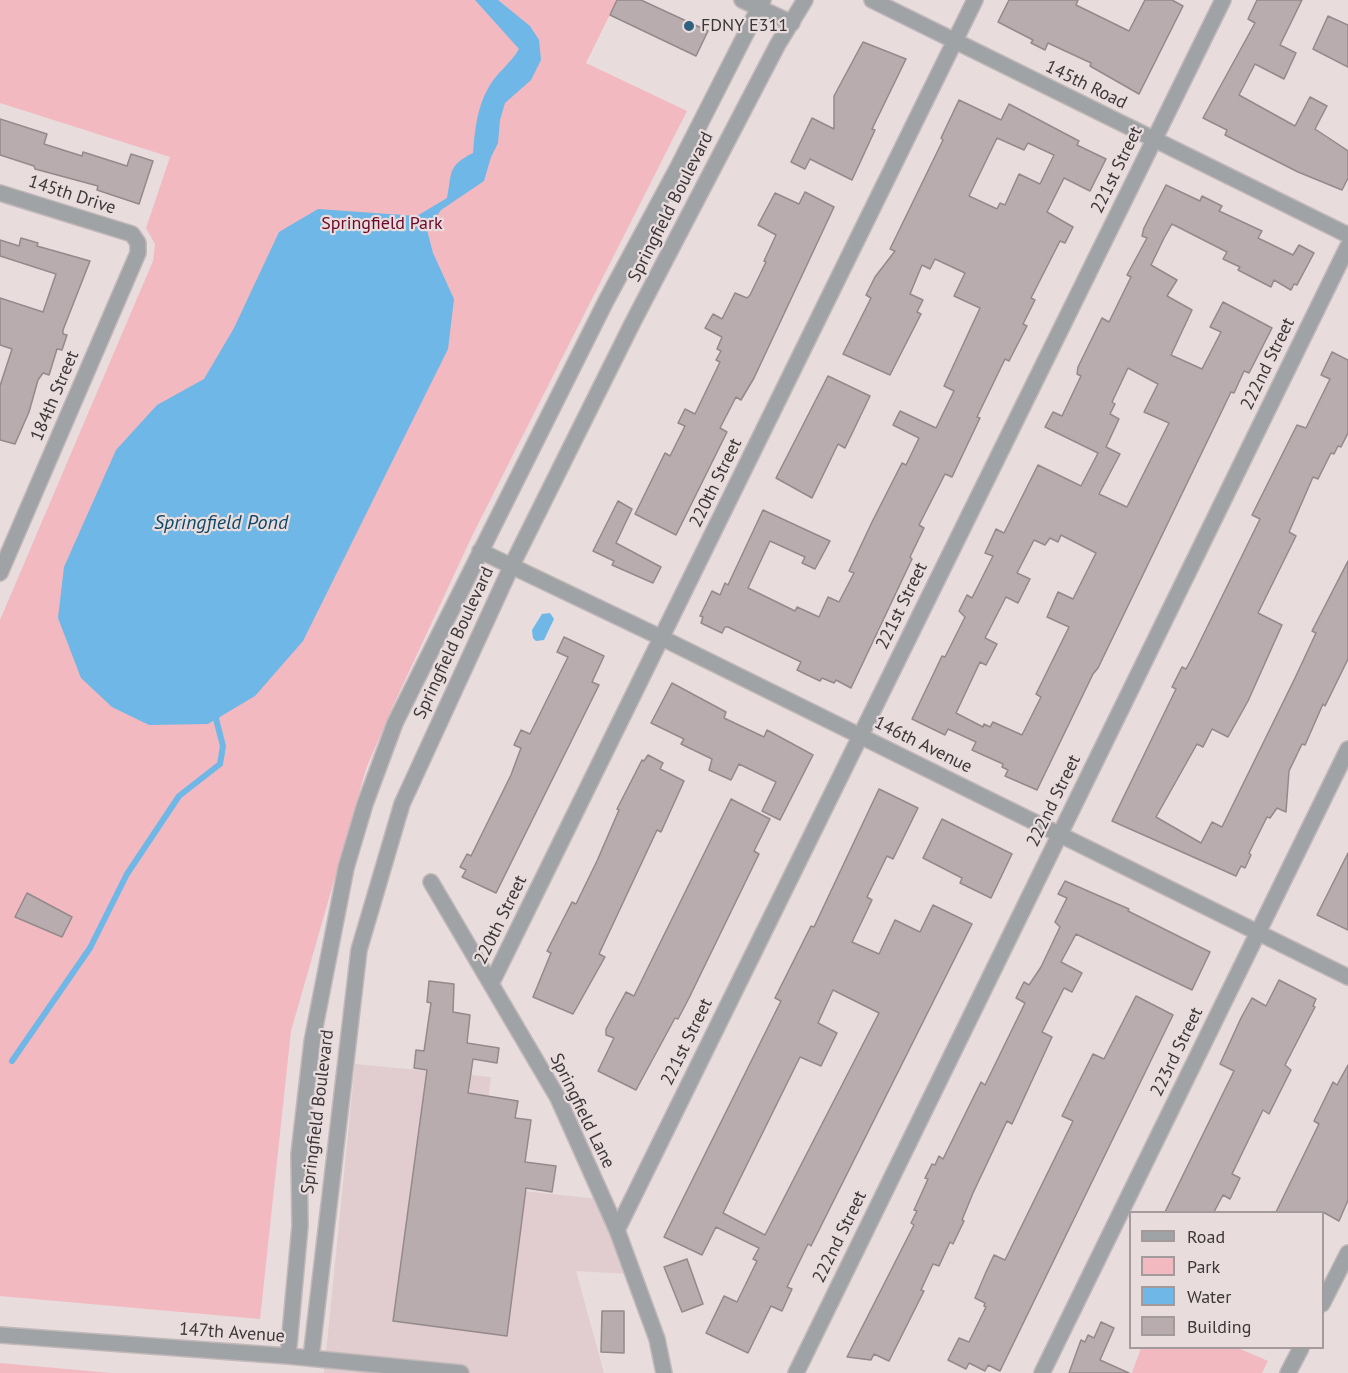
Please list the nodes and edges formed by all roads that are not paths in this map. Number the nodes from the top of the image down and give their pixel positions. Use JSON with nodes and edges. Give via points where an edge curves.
{"nodes":[{"id":1,"x":742,"y":0,"type":"edge"},
{"id":2,"x":805,"y":0,"type":"edge"},
{"id":3,"x":872,"y":0,"type":"edge"},
{"id":4,"x":975,"y":0,"type":"edge"},
{"id":5,"x":1222,"y":0,"type":"edge"},
{"id":6,"x":761,"y":4,"type":"edge"},
{"id":7,"x":792,"y":23,"type":"junction"},
{"id":8,"x":954,"y":42,"type":"junction"},
{"id":9,"x":1154,"y":139,"type":"junction"},
{"id":10,"x":0,"y":192,"type":"edge"},
{"id":11,"x":132,"y":234,"type":"joint"},
{"id":12,"x":1348,"y":235,"type":"edge"},
{"id":13,"x":1348,"y":246,"type":"edge"},
{"id":14,"x":480,"y":551,"type":"junction"},
{"id":15,"x":512,"y":565,"type":"junction"},
{"id":16,"x":0,"y":573,"type":"edge"},
{"id":17,"x":662,"y":638,"type":"junction"},
{"id":18,"x":860,"y":736,"type":"junction"},
{"id":19,"x":1348,"y":749,"type":"edge"},
{"id":20,"x":1059,"y":834,"type":"junction"},
{"id":21,"x":431,"y":882,"type":"dead end"},
{"id":22,"x":1258,"y":932,"type":"junction"},
{"id":23,"x":1348,"y":977,"type":"edge"},
{"id":24,"x":491,"y":984,"type":"junction"},
{"id":25,"x":617,"y":1230,"type":"junction"},
{"id":26,"x":1348,"y":1252,"type":"edge"},
{"id":27,"x":1324,"y":1302,"type":"edge"},
{"id":28,"x":0,"y":1335,"type":"edge"},
{"id":29,"x":1300,"y":1349,"type":"edge"},
{"id":30,"x":288,"y":1356,"type":"junction"},
{"id":31,"x":311,"y":1358,"type":"junction"},
{"id":32,"x":461,"y":1373,"type":"edge"},
{"id":33,"x":664,"y":1373,"type":"edge"},
{"id":34,"x":796,"y":1373,"type":"edge"},
{"id":35,"x":1042,"y":1373,"type":"edge"},
{"id":36,"x":1288,"y":1373,"type":"edge"}],
"edges":[{"from":1,"to":6,"type":"street"},
{"from":2,"to":7,"type":"street","name":"Springfield Boulevard"},
{"from":3,"to":8,"type":"street","name":"145th Road"},
{"from":4,"to":8,"type":"street","name":"220th Street"},
{"from":5,"to":9,"type":"street","name":"221st Street"},
{"from":6,"to":7,"type":"street"},
{"from":6,"to":14,"type":"street","name":"Springfield Boulevard"},
{"from":7,"to":15,"type":"street","name":"Springfield Boulevard","via":[[649,291]]},
{"from":8,"to":9,"type":"street","name":"145th Road"},
{"from":8,"to":17,"type":"street","name":"220th Street"},
{"from":9,"to":12,"type":"street","name":"145th Road"},
{"from":9,"to":18,"type":"street","name":"221st Street"},
{"from":10,"to":11,"type":"street","name":"145th Drive"},
{"from":11,"to":16,"type":"street","name":"184th Street","via":[[138,243],[138,253]]},
{"from":13,"to":20,"type":"street","name":"222nd Street"},
{"from":14,"to":15,"type":"street","name":"146th Avenue"},
{"from":14,"to":30,"type":"street","name":"Springfield Boulevard","via":[[395,723],[346,868],[312,1042],[299,1154],[300,1226]]},
{"from":15,"to":17,"type":"street","name":"146th Avenue"},
{"from":15,"to":31,"type":"street","name":"Springfield Boulevard","via":[[402,804],[362,939],[351,999]]},
{"from":17,"to":18,"type":"street","name":"146th Avenue"},
{"from":17,"to":24,"type":"street","name":"220th Street"},
{"from":18,"to":20,"type":"street","name":"146th Avenue"},
{"from":18,"to":25,"type":"street","name":"221st Street"},
{"from":19,"to":22,"type":"street","name":"223rd Street"},
{"from":20,"to":22,"type":"street","name":"146th Avenue"},
{"from":20,"to":34,"type":"street","name":"222nd Street"},
{"from":21,"to":24,"type":"street","name":"Springfield Lane"},
{"from":22,"to":23,"type":"street","name":"146th Avenue"},
{"from":22,"to":35,"type":"street","name":"223rd Street"},
{"from":24,"to":25,"type":"street","name":"Springfield Lane","via":[[558,1098]]},
{"from":25,"to":33,"type":"street","name":"Springfield Lane","via":[[657,1339]]},
{"from":26,"to":27,"type":"street"},
{"from":28,"to":30,"type":"street","name":"147th Avenue"},
{"from":29,"to":36,"type":"street"},
{"from":30,"to":31,"type":"street","name":"147th Avenue"},
{"from":31,"to":32,"type":"street","name":"147th Avenue"}]}
